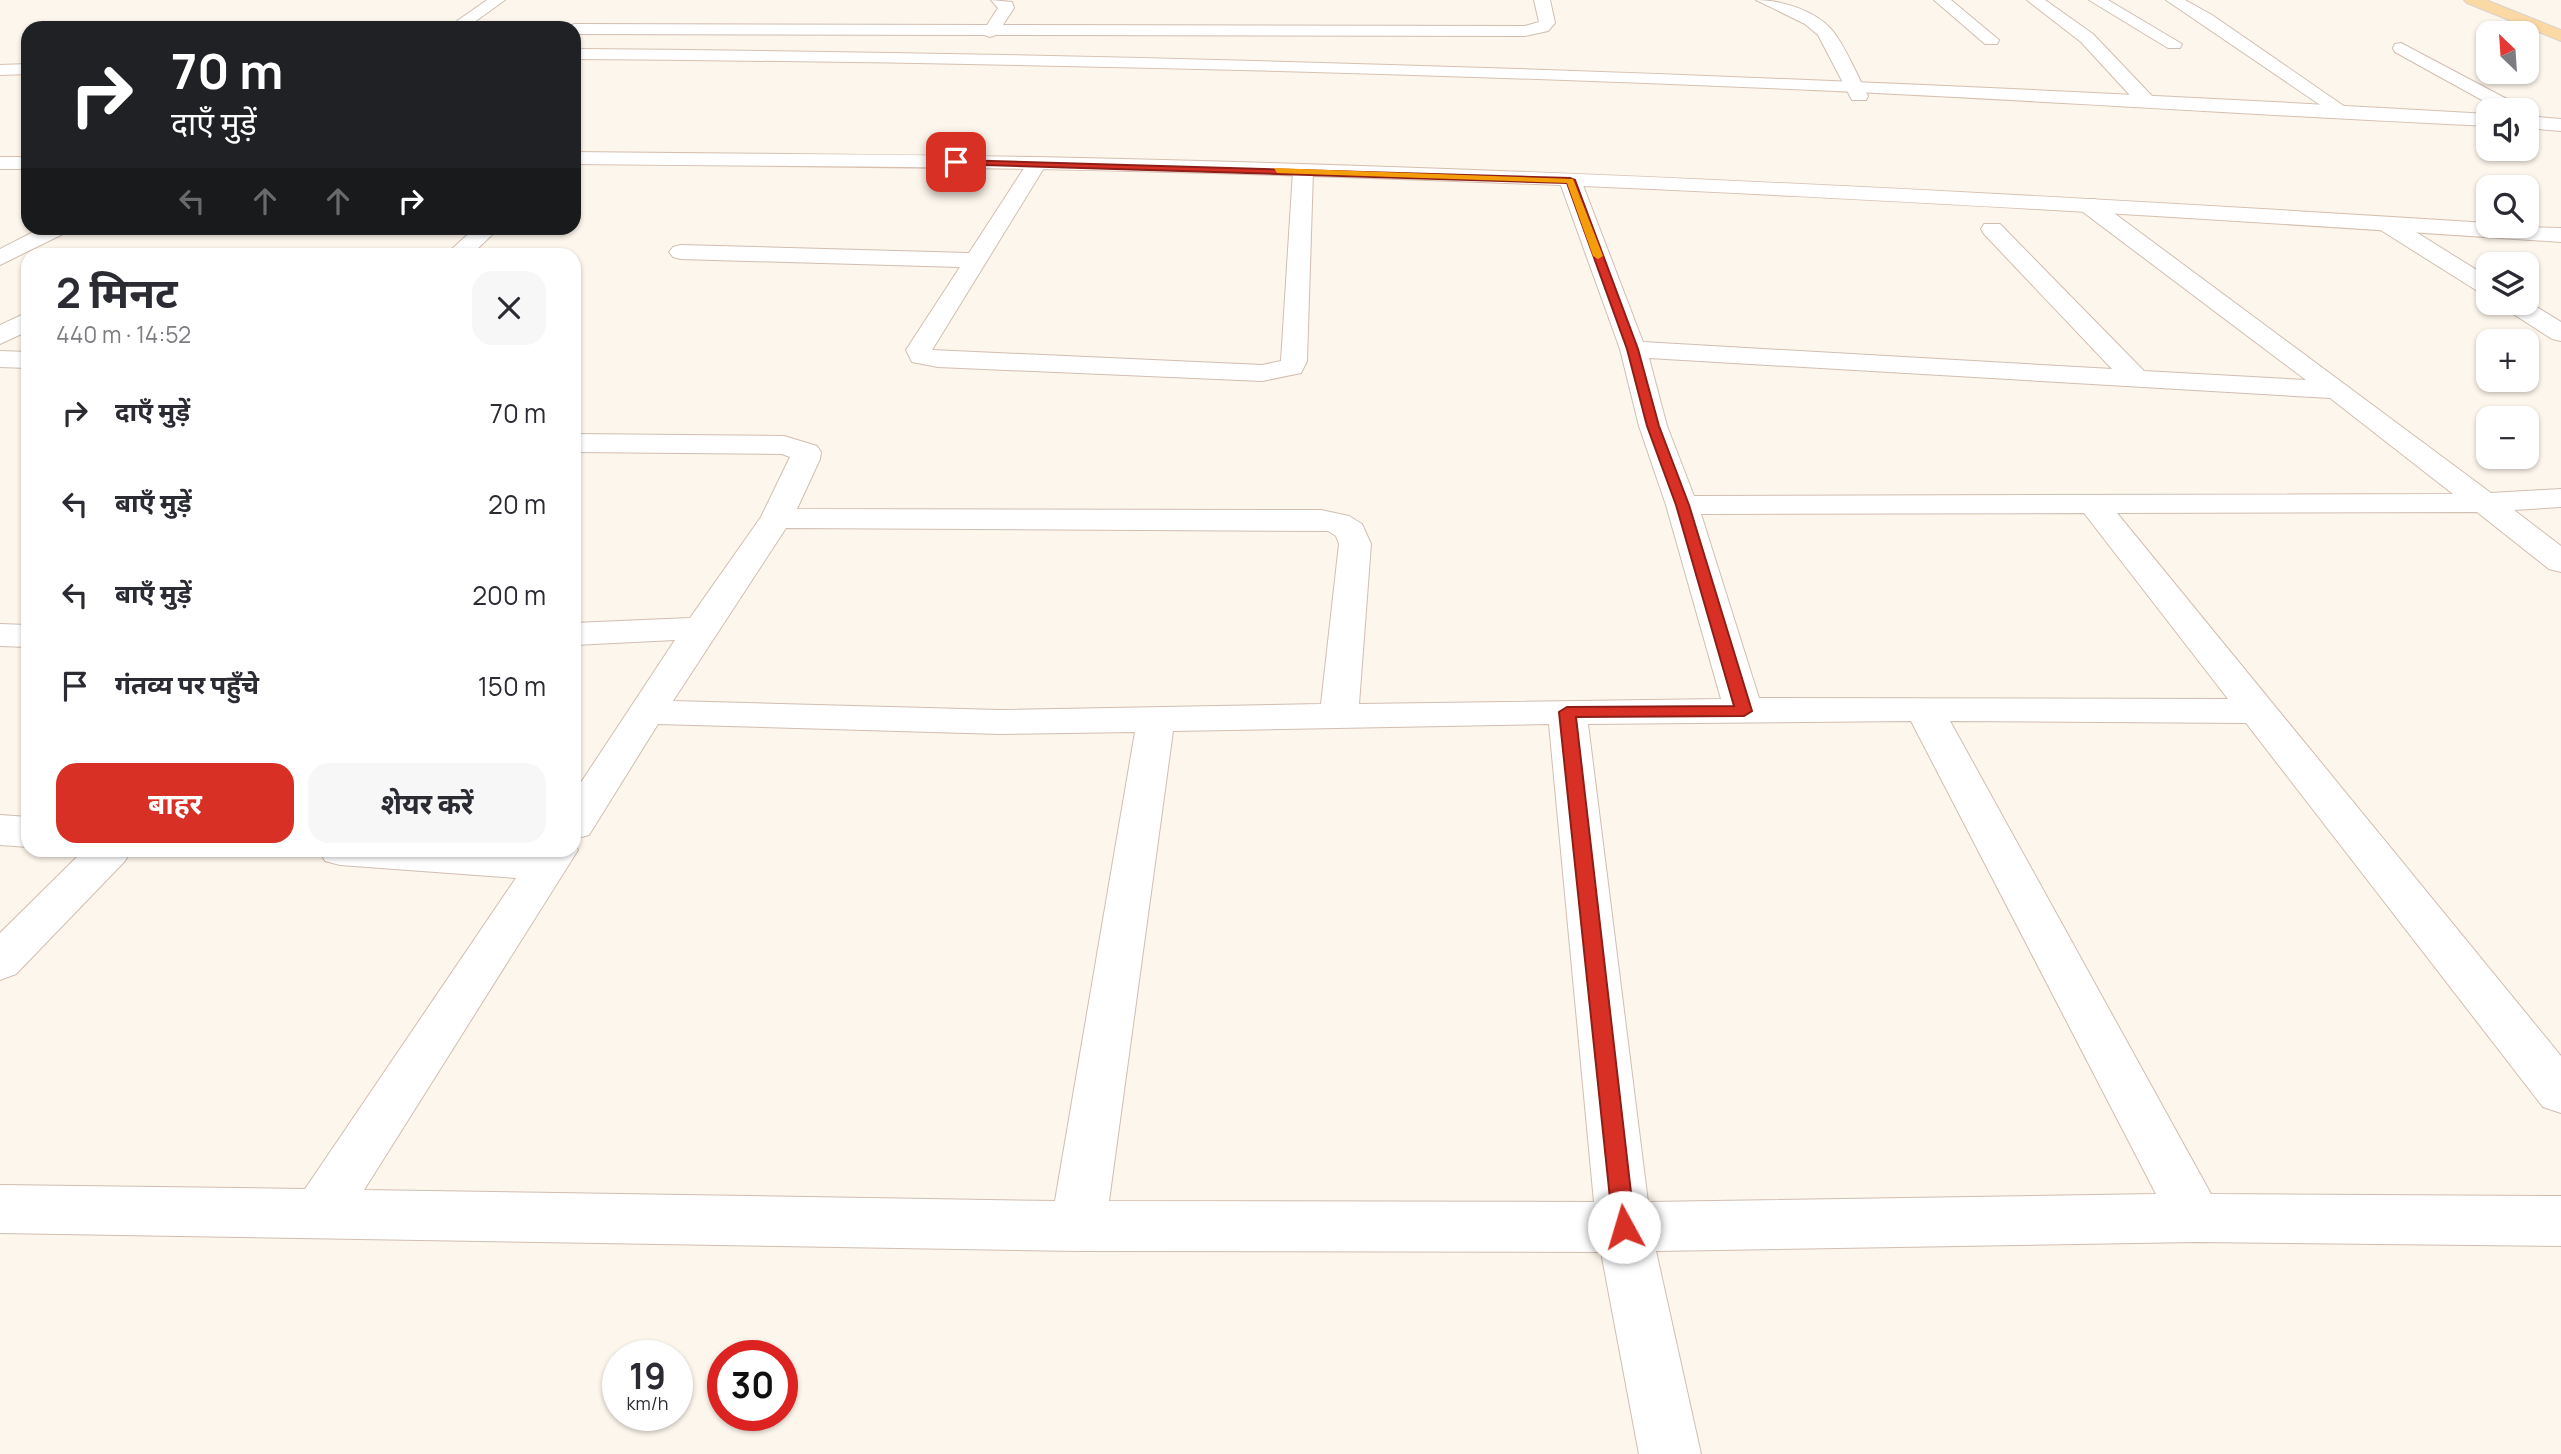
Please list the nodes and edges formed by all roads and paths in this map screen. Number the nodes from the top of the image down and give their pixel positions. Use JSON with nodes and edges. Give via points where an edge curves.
{"nodes":[{"id":1,"x":497,"y":0,"type":"edge"},
{"id":2,"x":999,"y":0,"type":"edge"},
{"id":3,"x":1542,"y":0,"type":"edge"},
{"id":4,"x":1764,"y":0,"type":"edge"},
{"id":5,"x":1942,"y":0,"type":"edge"},
{"id":6,"x":2035,"y":0,"type":"edge"},
{"id":7,"x":2097,"y":0,"type":"edge"},
{"id":8,"x":2174,"y":0,"type":"edge"},
{"id":9,"x":2472,"y":0,"type":"edge"},
{"id":10,"x":2455,"y":5,"type":"dead end"},
{"id":11,"x":466,"y":21,"type":"edge"},
{"id":12,"x":2494,"y":21,"type":"edge"},
{"id":13,"x":581,"y":29,"type":"edge"},
{"id":14,"x":990,"y":32,"type":"junction"},
{"id":15,"x":2561,"y":36,"type":"edge"},
{"id":16,"x":1991,"y":40,"type":"dead end"},
{"id":17,"x":2539,"y":40,"type":"edge"},
{"id":18,"x":2174,"y":44,"type":"dead end"},
{"id":19,"x":2401,"y":48,"type":"dead end"},
{"id":20,"x":2561,"y":49,"type":"edge"},
{"id":21,"x":581,"y":54,"type":"edge"},
{"id":22,"x":0,"y":58,"type":"edge"},
{"id":23,"x":21,"y":58,"type":"edge"},
{"id":24,"x":581,"y":66,"type":"edge"},
{"id":25,"x":21,"y":69,"type":"edge"},
{"id":26,"x":0,"y":70,"type":"edge"},
{"id":27,"x":1856,"y":92,"type":"junction"},
{"id":28,"x":2491,"y":98,"type":"edge"},
{"id":29,"x":2146,"y":101,"type":"junction"},
{"id":30,"x":2342,"y":111,"type":"junction"},
{"id":31,"x":2476,"y":119,"type":"edge"},
{"id":32,"x":2539,"y":124,"type":"edge"},
{"id":33,"x":2561,"y":125,"type":"edge"},
{"id":34,"x":2539,"y":127,"type":"edge"},
{"id":35,"x":2476,"y":130,"type":"edge"},
{"id":36,"x":2561,"y":135,"type":"edge"},
{"id":37,"x":581,"y":158,"type":"edge"},
{"id":38,"x":0,"y":163,"type":"edge"},
{"id":39,"x":21,"y":163,"type":"edge"},
{"id":40,"x":1037,"y":163,"type":"junction"},
{"id":41,"x":1303,"y":171,"type":"junction"},
{"id":42,"x":1570,"y":180,"type":"junction"},
{"id":43,"x":2087,"y":204,"type":"junction"},
{"id":44,"x":2388,"y":224,"type":"junction"},
{"id":45,"x":1992,"y":229,"type":"dead end"},
{"id":46,"x":44,"y":235,"type":"edge"},
{"id":47,"x":480,"y":235,"type":"edge"},
{"id":48,"x":2561,"y":235,"type":"edge"},
{"id":49,"x":464,"y":248,"type":"edge"},
{"id":50,"x":681,"y":252,"type":"dead end"},
{"id":51,"x":0,"y":258,"type":"edge"},
{"id":52,"x":976,"y":260,"type":"junction"},
{"id":53,"x":2476,"y":279,"type":"edge"},
{"id":54,"x":0,"y":307,"type":"edge"},
{"id":55,"x":21,"y":309,"type":"edge"},
{"id":56,"x":2532,"y":315,"type":"edge"},
{"id":57,"x":21,"y":324,"type":"edge"},
{"id":58,"x":2561,"y":333,"type":"edge"},
{"id":59,"x":0,"y":336,"type":"edge"},
{"id":60,"x":1633,"y":349,"type":"junction"},
{"id":61,"x":0,"y":359,"type":"edge"},
{"id":62,"x":21,"y":360,"type":"edge"},
{"id":63,"x":2137,"y":379,"type":"junction"},
{"id":64,"x":2337,"y":390,"type":"junction"},
{"id":65,"x":581,"y":443,"type":"edge"},
{"id":66,"x":2561,"y":498,"type":"edge"},
{"id":67,"x":2483,"y":503,"type":"junction"},
{"id":68,"x":1682,"y":505,"type":"junction"},
{"id":69,"x":2094,"y":505,"type":"junction"},
{"id":70,"x":777,"y":517,"type":"junction"},
{"id":71,"x":2561,"y":562,"type":"edge"},
{"id":72,"x":701,"y":628,"type":"junction"},
{"id":73,"x":581,"y":634,"type":"edge"},
{"id":74,"x":0,"y":635,"type":"edge"},
{"id":75,"x":21,"y":636,"type":"edge"},
{"id":76,"x":1924,"y":709,"type":"junction"},
{"id":77,"x":1744,"y":711,"type":"junction"},
{"id":78,"x":2260,"y":711,"type":"junction"},
{"id":79,"x":648,"y":712,"type":"junction"},
{"id":80,"x":1567,"y":712,"type":"junction"},
{"id":81,"x":1339,"y":716,"type":"junction"},
{"id":82,"x":1156,"y":719,"type":"junction"},
{"id":83,"x":581,"y":814,"type":"edge"},
{"id":84,"x":0,"y":830,"type":"edge"},
{"id":85,"x":21,"y":832,"type":"edge"},
{"id":86,"x":103,"y":857,"type":"edge"},
{"id":87,"x":526,"y":857,"type":"edge"},
{"id":88,"x":553,"y":858,"type":"edge"},
{"id":89,"x":0,"y":962,"type":"edge"},
{"id":90,"x":2561,"y":1092,"type":"edge"},
{"id":91,"x":0,"y":1209,"type":"edge"},
{"id":92,"x":319,"y":1214,"type":"junction"},
{"id":93,"x":2196,"y":1218,"type":"junction"},
{"id":94,"x":2561,"y":1221,"type":"edge"},
{"id":95,"x":1078,"y":1226,"type":"junction"},
{"id":96,"x":1624,"y":1227,"type":"junction"},
{"id":97,"x":1670,"y":1454,"type":"edge"}],
"edges":[{"from":1,"to":11,"type":"street"},
{"from":2,"to":14,"type":"street","via":[[1006,8]]},
{"from":3,"to":14,"type":"street","via":[[1547,23],[1525,31]]},
{"from":4,"to":27,"type":"street","via":[[1825,32]]},
{"from":5,"to":16,"type":"street"},
{"from":6,"to":29,"type":"street","via":[[2087,38]]},
{"from":7,"to":18,"type":"street"},
{"from":8,"to":30,"type":"street"},
{"from":9,"to":15,"type":"main road"},
{"from":10,"to":12,"type":"main road"},
{"from":13,"to":14,"type":"street"},
{"from":17,"to":20,"type":"main road"},
{"from":19,"to":28,"type":"street"},
{"from":21,"to":27,"type":"street","via":[[1184,61],[1413,68]]},
{"from":22,"to":23,"type":"street"},
{"from":24,"to":27,"type":"street","via":[[1104,70]]},
{"from":25,"to":26,"type":"street"},
{"from":27,"to":29,"type":"street"},
{"from":27,"to":35,"type":"street"},
{"from":29,"to":30,"type":"street"},
{"from":30,"to":31,"type":"street"},
{"from":32,"to":33,"type":"street"},
{"from":34,"to":36,"type":"street"},
{"from":37,"to":40,"type":"street"},
{"from":38,"to":39,"type":"street"},
{"from":40,"to":41,"type":"street"},
{"from":40,"to":52,"type":"street"},
{"from":41,"to":42,"type":"street"},
{"from":41,"to":52,"type":"street","via":[[1294,361],[1282,371],[922,356],[919,350]]},
{"from":42,"to":43,"type":"street"},
{"from":42,"to":60,"type":"street"},
{"from":43,"to":44,"type":"street"},
{"from":43,"to":64,"type":"street"},
{"from":44,"to":48,"type":"street"},
{"from":44,"to":53,"type":"street"},
{"from":45,"to":63,"type":"street"},
{"from":46,"to":51,"type":"street"},
{"from":47,"to":49,"type":"street"},
{"from":50,"to":52,"type":"street"},
{"from":54,"to":55,"type":"street"},
{"from":56,"to":58,"type":"street"},
{"from":57,"to":59,"type":"street"},
{"from":60,"to":63,"type":"street"},
{"from":60,"to":68,"type":"street","via":[[1653,426]]},
{"from":61,"to":62,"type":"street"},
{"from":63,"to":64,"type":"street"},
{"from":64,"to":67,"type":"street"},
{"from":65,"to":70,"type":"street","via":[[795,446],[806,452],[806,459]]},
{"from":66,"to":67,"type":"street"},
{"from":67,"to":69,"type":"street"},
{"from":67,"to":71,"type":"street"},
{"from":68,"to":69,"type":"street"},
{"from":68,"to":77,"type":"street"},
{"from":69,"to":78,"type":"street"},
{"from":70,"to":72,"type":"street"},
{"from":70,"to":81,"type":"street","via":[[1338,523],[1351,531],[1355,544]]},
{"from":72,"to":73,"type":"street"},
{"from":72,"to":79,"type":"street"},
{"from":74,"to":75,"type":"street"},
{"from":76,"to":77,"type":"street"},
{"from":76,"to":78,"type":"street"},
{"from":76,"to":93,"type":"street"},
{"from":77,"to":80,"type":"street"},
{"from":78,"to":90,"type":"street"},
{"from":79,"to":82,"type":"street","via":[[1000,722]]},
{"from":79,"to":83,"type":"street"},
{"from":80,"to":81,"type":"street"},
{"from":80,"to":96,"type":"street"},
{"from":81,"to":82,"type":"street"},
{"from":82,"to":95,"type":"street"},
{"from":84,"to":85,"type":"street"},
{"from":86,"to":89,"type":"street"},
{"from":87,"to":88,"type":"street"},
{"from":88,"to":92,"type":"street"},
{"from":91,"to":92,"type":"street"},
{"from":92,"to":95,"type":"street"},
{"from":93,"to":94,"type":"street"},
{"from":93,"to":96,"type":"street"},
{"from":95,"to":96,"type":"street"},
{"from":96,"to":97,"type":"street"}]}
